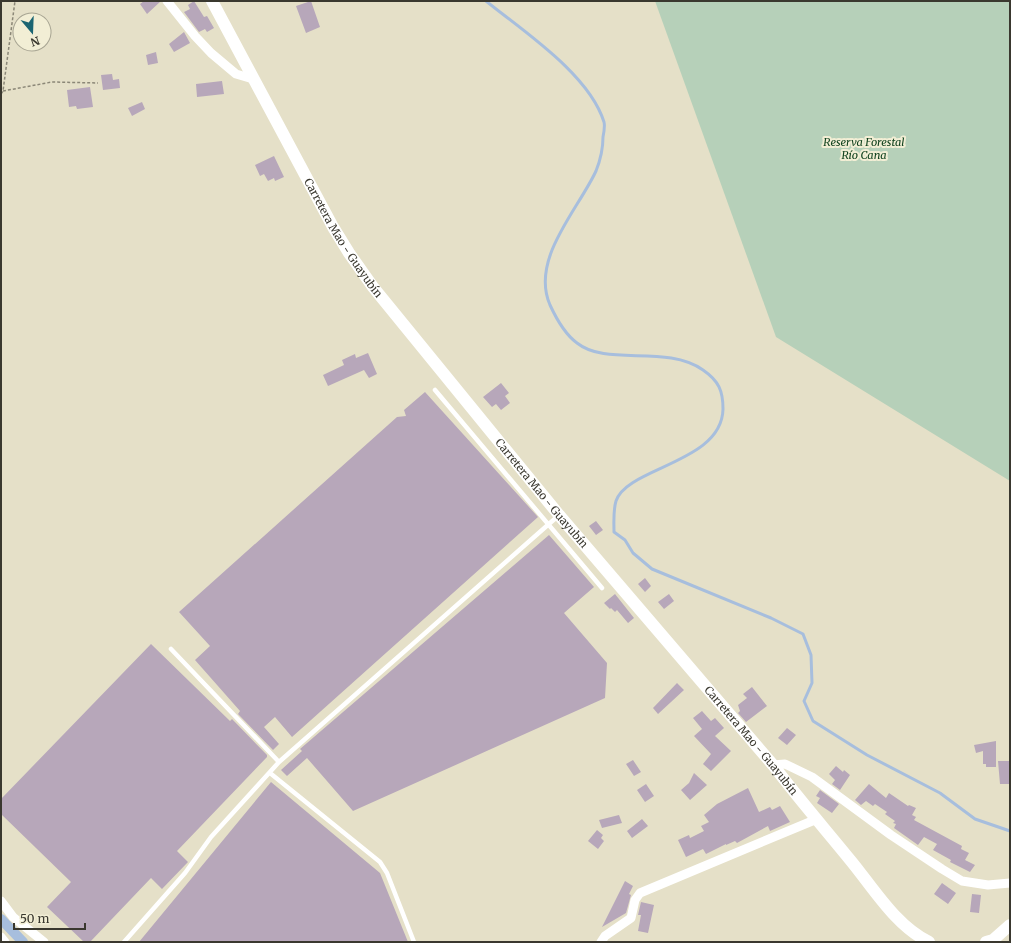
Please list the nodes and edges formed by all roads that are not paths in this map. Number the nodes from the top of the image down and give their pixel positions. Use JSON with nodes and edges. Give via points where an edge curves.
{"nodes":[{"id":1,"x":167,"y":1,"type":"edge"},
{"id":2,"x":212,"y":1,"type":"edge"},
{"id":3,"x":254,"y":79,"type":"junction"},
{"id":4,"x":435,"y":390,"type":"dead end"},
{"id":5,"x":559,"y":515,"type":"junction"},
{"id":6,"x":548,"y":524,"type":"junction"},
{"id":7,"x":602,"y":588,"type":"dead end"},
{"id":8,"x":171,"y":649,"type":"dead end"},
{"id":9,"x":279,"y":762,"type":"junction"},
{"id":10,"x":774,"y":765,"type":"junction"},
{"id":11,"x":270,"y":773,"type":"junction"},
{"id":12,"x":816,"y":819,"type":"junction"},
{"id":13,"x":1010,"y":883,"type":"edge"},
{"id":14,"x":1,"y":901,"type":"edge"},
{"id":15,"x":1010,"y":925,"type":"edge"},
{"id":16,"x":1,"y":937,"type":"edge"},
{"id":17,"x":5,"y":942,"type":"edge"},
{"id":18,"x":44,"y":942,"type":"edge"},
{"id":19,"x":124,"y":942,"type":"edge"},
{"id":20,"x":414,"y":942,"type":"edge"},
{"id":21,"x":601,"y":942,"type":"edge"},
{"id":22,"x":929,"y":942,"type":"edge"},
{"id":23,"x":986,"y":942,"type":"edge"}],
"edges":[{"from":1,"to":3,"type":"street","via":[[211,53],[236,74]]},
{"from":2,"to":3,"type":"main road","name":"Carretera Mao - Guayubín"},
{"from":3,"to":5,"type":"main road","name":"Carretera Mao - Guayubín","via":[[348,253]]},
{"from":4,"to":6,"type":"lane"},
{"from":5,"to":6,"type":"lane"},
{"from":5,"to":10,"type":"main road","name":"Carretera Mao - Guayubín"},
{"from":6,"to":7,"type":"lane"},
{"from":6,"to":9,"type":"lane"},
{"from":8,"to":9,"type":"lane"},
{"from":9,"to":11,"type":"lane"},
{"from":10,"to":12,"type":"main road","name":"Carretera Mao - Guayubín"},
{"from":10,"to":13,"type":"street","via":[[784,764],[812,777],[885,830],[962,880],[988,885]]},
{"from":11,"to":19,"type":"lane","via":[[211,837],[185,873]]},
{"from":11,"to":20,"type":"lane","via":[[380,862],[388,873]]},
{"from":12,"to":21,"type":"street","via":[[640,894],[631,918],[605,936]]},
{"from":12,"to":22,"type":"main road","name":"Carretera Mao - Guayubín","via":[[899,919],[919,937]]},
{"from":14,"to":18,"type":"street","via":[[13,917]]},
{"from":15,"to":23,"type":"main road","via":[[993,940]]},
{"from":16,"to":17,"type":"street"}]}
